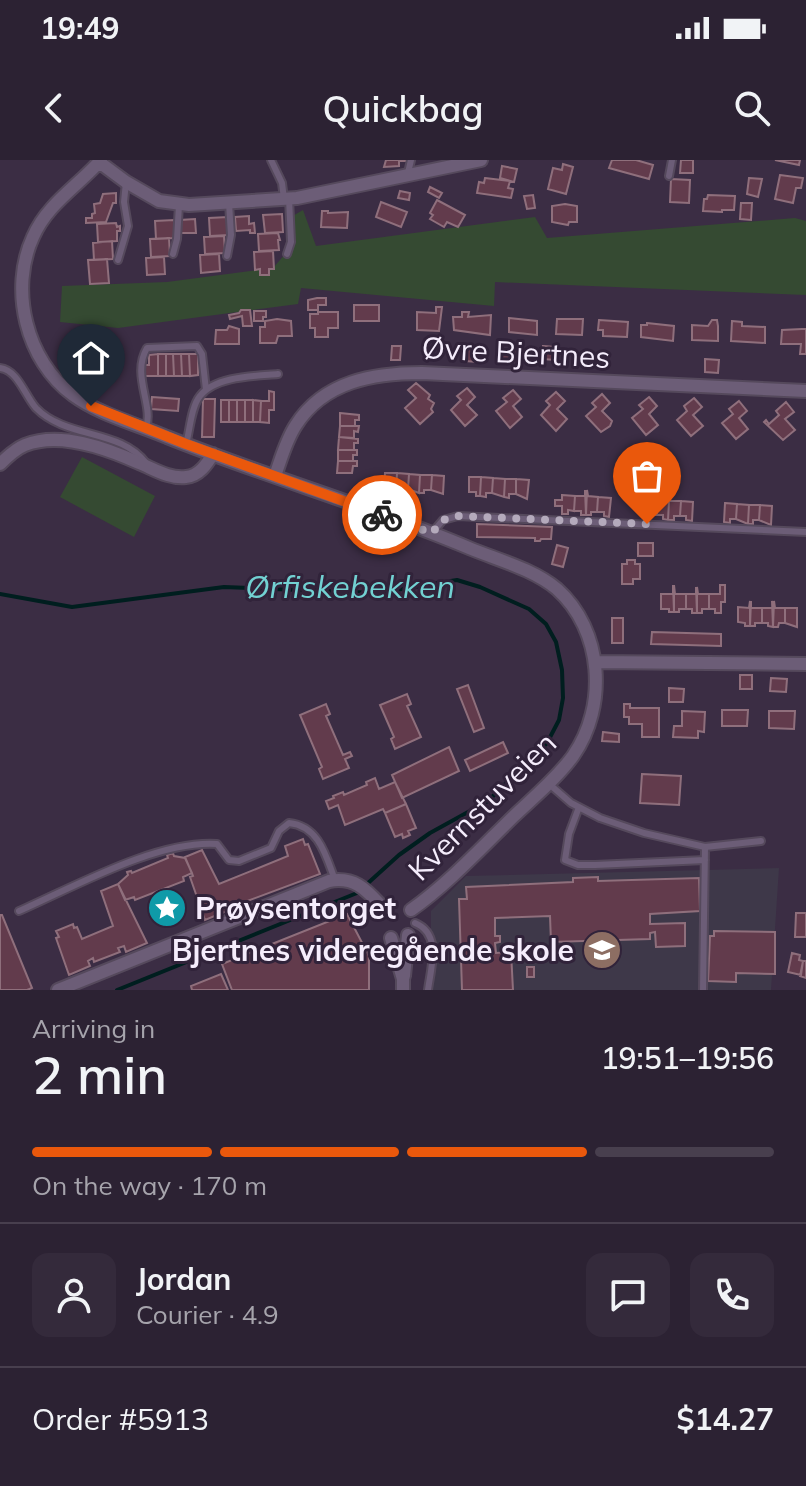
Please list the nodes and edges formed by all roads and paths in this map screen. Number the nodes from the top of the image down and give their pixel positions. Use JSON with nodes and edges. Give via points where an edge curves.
{"nodes":[{"id":1,"x":271,"y":160,"type":"edge"},
{"id":2,"x":411,"y":160,"type":"edge"},
{"id":3,"x":481,"y":160,"type":"edge"},
{"id":4,"x":672,"y":160,"type":"edge"},
{"id":5,"x":100,"y":161,"type":"edge"},
{"id":6,"x":460,"y":162,"type":"edge"},
{"id":7,"x":669,"y":176,"type":"dead end"},
{"id":8,"x":407,"y":177,"type":"junction"},
{"id":9,"x":126,"y":182,"type":"junction"},
{"id":10,"x":286,"y":199,"type":"junction"},
{"id":11,"x":229,"y":203,"type":"junction"},
{"id":12,"x":179,"y":205,"type":"junction"},
{"id":13,"x":173,"y":254,"type":"dead end"},
{"id":14,"x":287,"y":254,"type":"dead end"},
{"id":15,"x":227,"y":256,"type":"dead end"},
{"id":16,"x":118,"y":260,"type":"dead end"},
{"id":17,"x":0,"y":368,"type":"edge"},
{"id":18,"x":278,"y":374,"type":"dead end"},
{"id":19,"x":206,"y":390,"type":"junction"},
{"id":20,"x":806,"y":391,"type":"edge"},
{"id":21,"x":146,"y":428,"type":"junction"},
{"id":22,"x":186,"y":444,"type":"junction"},
{"id":23,"x":213,"y":454,"type":"junction"},
{"id":24,"x":0,"y":464,"type":"edge"},
{"id":25,"x":148,"y":467,"type":"junction"},
{"id":26,"x":275,"y":476,"type":"junction"},
{"id":27,"x":806,"y":532,"type":"edge"},
{"id":28,"x":432,"y":533,"type":"junction"},
{"id":29,"x":595,"y":662,"type":"junction"},
{"id":30,"x":806,"y":664,"type":"edge"},
{"id":31,"x":548,"y":783,"type":"junction"},
{"id":32,"x":579,"y":807,"type":"junction"},
{"id":33,"x":761,"y":841,"type":"dead end"},
{"id":34,"x":705,"y":847,"type":"junction"},
{"id":35,"x":705,"y":860,"type":"junction"},
{"id":36,"x":335,"y":880,"type":"junction"},
{"id":37,"x":385,"y":910,"type":"dead end"},
{"id":38,"x":19,"y":911,"type":"dead end"},
{"id":39,"x":411,"y":923,"type":"junction"},
{"id":40,"x":391,"y":938,"type":"dead end"},
{"id":41,"x":403,"y":985,"type":"edge"},
{"id":42,"x":64,"y":989,"type":"edge"},
{"id":43,"x":428,"y":990,"type":"edge"},
{"id":44,"x":703,"y":990,"type":"edge"}],
"edges":[{"from":1,"to":10,"type":"lane"},
{"from":2,"to":8,"type":"lane"},
{"from":3,"to":6,"type":"street"},
{"from":4,"to":7,"type":"lane"},
{"from":5,"to":9,"type":"street"},
{"from":5,"to":21,"type":"street","name":"Kvernstuveien","via":[[54,205],[32,238],[24,270],[26,317],[35,351],[63,388],[91,406]]},
{"from":6,"to":8,"type":"street"},
{"from":8,"to":10,"type":"street"},
{"from":9,"to":12,"type":"street","via":[[159,201]]},
{"from":9,"to":16,"type":"lane","via":[[128,226]]},
{"from":10,"to":11,"type":"street"},
{"from":10,"to":14,"type":"lane","via":[[291,242]]},
{"from":11,"to":12,"type":"street"},
{"from":11,"to":15,"type":"lane"},
{"from":12,"to":13,"type":"lane"},
{"from":17,"to":25,"type":"lane","via":[[11,372],[46,416],[129,447]]},
{"from":18,"to":19,"type":"lane"},
{"from":19,"to":21,"type":"lane","via":[[197,346],[147,348],[142,372]]},
{"from":19,"to":22,"type":"lane","via":[[197,400]]},
{"from":20,"to":26,"type":"street","name":"Øvre Bjertnes","via":[[422,373],[372,376],[344,385],[309,409],[294,427]]},
{"from":21,"to":22,"type":"street","name":"Kvernstuveien"},
{"from":22,"to":23,"type":"street","name":"Kvernstuveien"},
{"from":23,"to":25,"type":"street","via":[[199,471],[185,477]]},
{"from":23,"to":26,"type":"street","name":"Kvernstuveien"},
{"from":24,"to":25,"type":"street","via":[[25,445],[57,441],[89,445]]},
{"from":26,"to":28,"type":"street","name":"Kvernstuveien"},
{"from":27,"to":28,"type":"lane","via":[[458,516],[443,520]]},
{"from":28,"to":29,"type":"street","name":"Kvernstuveien","via":[[551,585],[582,621]]},
{"from":29,"to":30,"type":"street"},
{"from":29,"to":31,"type":"street","name":"Kvernstuveien","via":[[595,697],[584,737]]},
{"from":31,"to":32,"type":"lane"},
{"from":31,"to":39,"type":"street","name":"Kvernstuveien"},
{"from":32,"to":34,"type":"lane","via":[[644,833]]},
{"from":32,"to":35,"type":"lane","via":[[565,860],[578,865]]},
{"from":33,"to":34,"type":"lane"},
{"from":34,"to":35,"type":"lane"},
{"from":35,"to":44,"type":"lane"},
{"from":36,"to":37,"type":"street","via":[[354,882]]},
{"from":36,"to":38,"type":"lane","via":[[315,835],[289,823],[271,848],[239,861],[229,860],[217,844],[174,848]]},
{"from":36,"to":42,"type":"street"},
{"from":39,"to":41,"type":"street"},
{"from":39,"to":43,"type":"lane","via":[[427,930],[432,939]]},
{"from":40,"to":41,"type":"street"}]}
